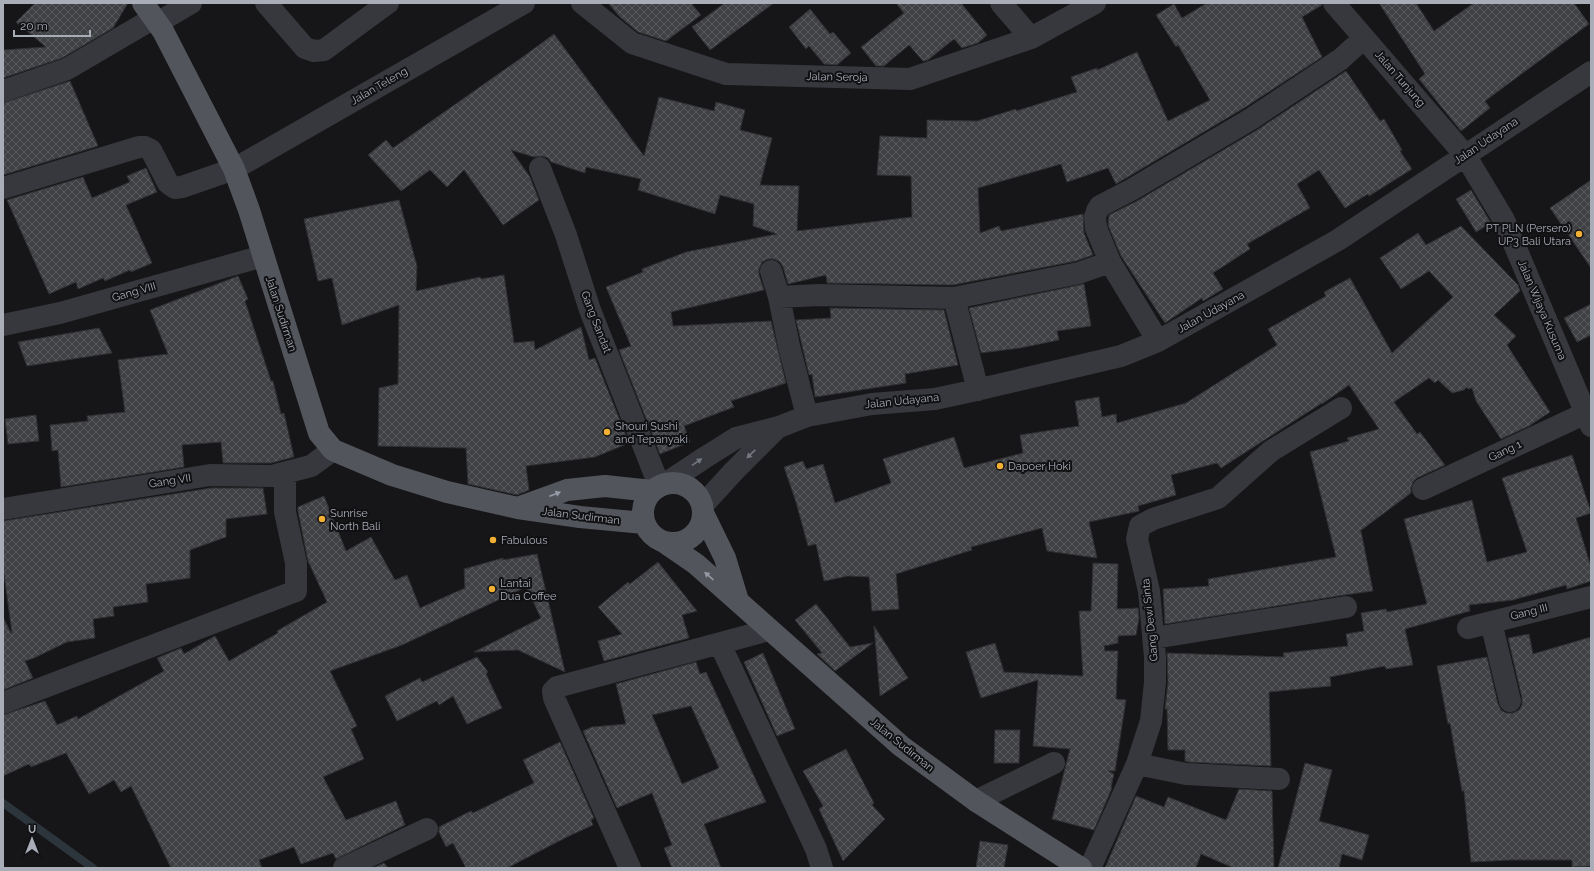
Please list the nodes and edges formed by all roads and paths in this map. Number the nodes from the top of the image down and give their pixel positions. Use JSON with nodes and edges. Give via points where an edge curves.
{"nodes":[{"id":1,"x":191,"y":3,"type":"edge"},
{"id":2,"x":388,"y":3,"type":"edge"},
{"id":3,"x":524,"y":3,"type":"edge"},
{"id":4,"x":582,"y":3,"type":"edge"},
{"id":5,"x":1001,"y":3,"type":"edge"},
{"id":6,"x":1095,"y":3,"type":"edge"},
{"id":7,"x":1334,"y":3,"type":"edge"},
{"id":8,"x":274,"y":6,"type":"edge"},
{"id":9,"x":152,"y":15,"type":"edge"},
{"id":10,"x":1031,"y":38,"type":"junction"},
{"id":11,"x":1364,"y":38,"type":"junction"},
{"id":12,"x":1591,"y":72,"type":"edge"},
{"id":13,"x":3,"y":91,"type":"edge"},
{"id":14,"x":1465,"y":155,"type":"junction"},
{"id":15,"x":540,"y":168,"type":"dead end"},
{"id":16,"x":234,"y":169,"type":"junction"},
{"id":17,"x":3,"y":188,"type":"edge"},
{"id":18,"x":263,"y":256,"type":"junction"},
{"id":19,"x":1110,"y":262,"type":"junction"},
{"id":20,"x":771,"y":271,"type":"dead end"},
{"id":21,"x":779,"y":298,"type":"junction"},
{"id":22,"x":954,"y":298,"type":"junction"},
{"id":23,"x":3,"y":323,"type":"edge"},
{"id":24,"x":1158,"y":341,"type":"junction"},
{"id":25,"x":978,"y":390,"type":"junction"},
{"id":26,"x":1342,"y":408,"type":"dead end"},
{"id":27,"x":807,"y":416,"type":"junction"},
{"id":28,"x":1589,"y":419,"type":"edge"},
{"id":29,"x":779,"y":427,"type":"junction"},
{"id":30,"x":333,"y":450,"type":"junction"},
{"id":31,"x":287,"y":472,"type":"junction"},
{"id":32,"x":658,"y":485,"type":"junction"},
{"id":33,"x":1423,"y":489,"type":"dead end"},
{"id":34,"x":518,"y":508,"type":"junction"},
{"id":35,"x":3,"y":509,"type":"edge"},
{"id":36,"x":703,"y":510,"type":"junction"},
{"id":37,"x":644,"y":523,"type":"junction"},
{"id":38,"x":664,"y":542,"type":"junction"},
{"id":39,"x":1591,"y":597,"type":"edge"},
{"id":40,"x":738,"y":602,"type":"junction"},
{"id":41,"x":1346,"y":607,"type":"dead end"},
{"id":42,"x":1491,"y":622,"type":"junction"},
{"id":43,"x":1468,"y":628,"type":"dead end"},
{"id":44,"x":769,"y":630,"type":"junction"},
{"id":45,"x":1154,"y":638,"type":"junction"},
{"id":46,"x":720,"y":644,"type":"junction"},
{"id":47,"x":1510,"y":701,"type":"dead end"},
{"id":48,"x":3,"y":703,"type":"edge"},
{"id":49,"x":1054,"y":764,"type":"dead end"},
{"id":50,"x":1137,"y":764,"type":"junction"},
{"id":51,"x":1279,"y":779,"type":"dead end"},
{"id":52,"x":976,"y":801,"type":"junction"},
{"id":53,"x":427,"y":829,"type":"dead end"},
{"id":54,"x":344,"y":868,"type":"edge"},
{"id":55,"x":630,"y":868,"type":"edge"},
{"id":56,"x":822,"y":868,"type":"edge"},
{"id":57,"x":1080,"y":868,"type":"edge"},
{"id":58,"x":1090,"y":868,"type":"edge"}],
"edges":[{"from":1,"to":9,"type":"street"},
{"from":2,"to":8,"type":"street","via":[[324,50],[314,51],[305,48]]},
{"from":3,"to":16,"type":"street","name":"Jalan Teleng"},
{"from":4,"to":10,"type":"street","name":"Jalan Seroja","via":[[632,43],[726,74],[910,78]]},
{"from":5,"to":10,"type":"street"},
{"from":6,"to":10,"type":"street","name":"Jalan Seroja"},
{"from":7,"to":11,"type":"street","name":"Jalan Tunjung"},
{"from":9,"to":13,"type":"street","via":[[67,69]]},
{"from":9,"to":16,"type":"main road","name":"Jalan Sudirman","via":[[163,31]]},
{"from":11,"to":14,"type":"street","name":"Jalan Tunjung"},
{"from":11,"to":19,"type":"street","via":[[1342,59],[1251,119],[1100,206],[1095,217],[1096,228]]},
{"from":12,"to":14,"type":"street","name":"Jalan Udayana"},
{"from":14,"to":24,"type":"street","name":"Jalan Udayana","via":[[1338,240]]},
{"from":14,"to":28,"type":"street","name":"Jalan Wijaya Kusuma","via":[[1504,220]]},
{"from":15,"to":32,"type":"street","name":"Gang Sandat","via":[[566,234],[590,310]]},
{"from":16,"to":17,"type":"street","name":"Jalan Teleng","via":[[174,188],[168,183],[151,150],[139,147]]},
{"from":16,"to":18,"type":"main road","name":"Jalan Sudirman"},
{"from":18,"to":23,"type":"street","name":"Gang VIII","via":[[60,313]]},
{"from":18,"to":30,"type":"main road","name":"Jalan Sudirman","via":[[319,433]]},
{"from":19,"to":22,"type":"street","via":[[1079,273]]},
{"from":19,"to":24,"type":"street"},
{"from":20,"to":21,"type":"street"},
{"from":21,"to":22,"type":"street","via":[[819,295]]},
{"from":21,"to":27,"type":"street"},
{"from":22,"to":25,"type":"street"},
{"from":24,"to":25,"type":"street","name":"Jalan Udayana","via":[[1121,356]]},
{"from":25,"to":27,"type":"street","name":"Jalan Udayana","via":[[935,398],[872,404]]},
{"from":26,"to":45,"type":"street","name":"Gang Dewi Sinta","via":[[1271,451],[1218,498],[1153,519],[1140,526],[1137,539],[1149,591]]},
{"from":27,"to":29,"type":"street","name":"Jalan Udayana"},
{"from":28,"to":33,"type":"street","name":"Gang 1"},
{"from":32,"to":29,"type":"street","name":"Jalan Udayana","one_way":true,"via":[[736,438]]},
{"from":29,"to":36,"type":"street","name":"Jalan Udayana","one_way":true,"via":[[720,485]]},
{"from":30,"to":31,"type":"street","name":"Gang VII","via":[[311,466]]},
{"from":30,"to":34,"type":"main road","name":"Jalan Sudirman","via":[[392,475],[447,492]]},
{"from":31,"to":35,"type":"street","name":"Gang VII","via":[[272,476],[210,475]]},
{"from":31,"to":48,"type":"street","via":[[285,512],[296,563],[296,591]]},
{"from":34,"to":32,"type":"main road","name":"Jalan Sudirman","one_way":true,"via":[[567,490]]},
{"from":32,"to":36,"type":"main road","via":[[684,484],[699,496]]},
{"from":32,"to":37,"type":"main road","via":[[646,500],[643,511]]},
{"from":34,"to":37,"type":"main road","name":"Jalan Sudirman"},
{"from":36,"to":38,"type":"main road","via":[[702,524],[691,538],[674,544]]},
{"from":36,"to":40,"type":"main road","via":[[725,558]]},
{"from":37,"to":38,"type":"main road","via":[[652,535]]},
{"from":40,"to":38,"type":"main road","name":"Jalan Sudirman","one_way":true,"via":[[696,564]]},
{"from":39,"to":42,"type":"street","name":"Gang III"},
{"from":40,"to":44,"type":"main road","name":"Jalan Sudirman"},
{"from":41,"to":45,"type":"street"},
{"from":42,"to":43,"type":"street","name":"Gang III"},
{"from":42,"to":47,"type":"street"},
{"from":44,"to":46,"type":"street"},
{"from":44,"to":52,"type":"main road","name":"Jalan Sudirman","via":[[901,746]]},
{"from":45,"to":50,"type":"street","name":"Gang Dewi Sinta","via":[[1155,682],[1151,721]]},
{"from":46,"to":55,"type":"street","via":[[557,687],[553,691]]},
{"from":46,"to":56,"type":"street","via":[[816,849]]},
{"from":49,"to":52,"type":"street"},
{"from":50,"to":51,"type":"street","via":[[1186,774]]},
{"from":50,"to":58,"type":"street","name":"Gang Dewi Sinta"},
{"from":52,"to":57,"type":"main road","name":"Jalan Sudirman"},
{"from":53,"to":54,"type":"street"}]}
